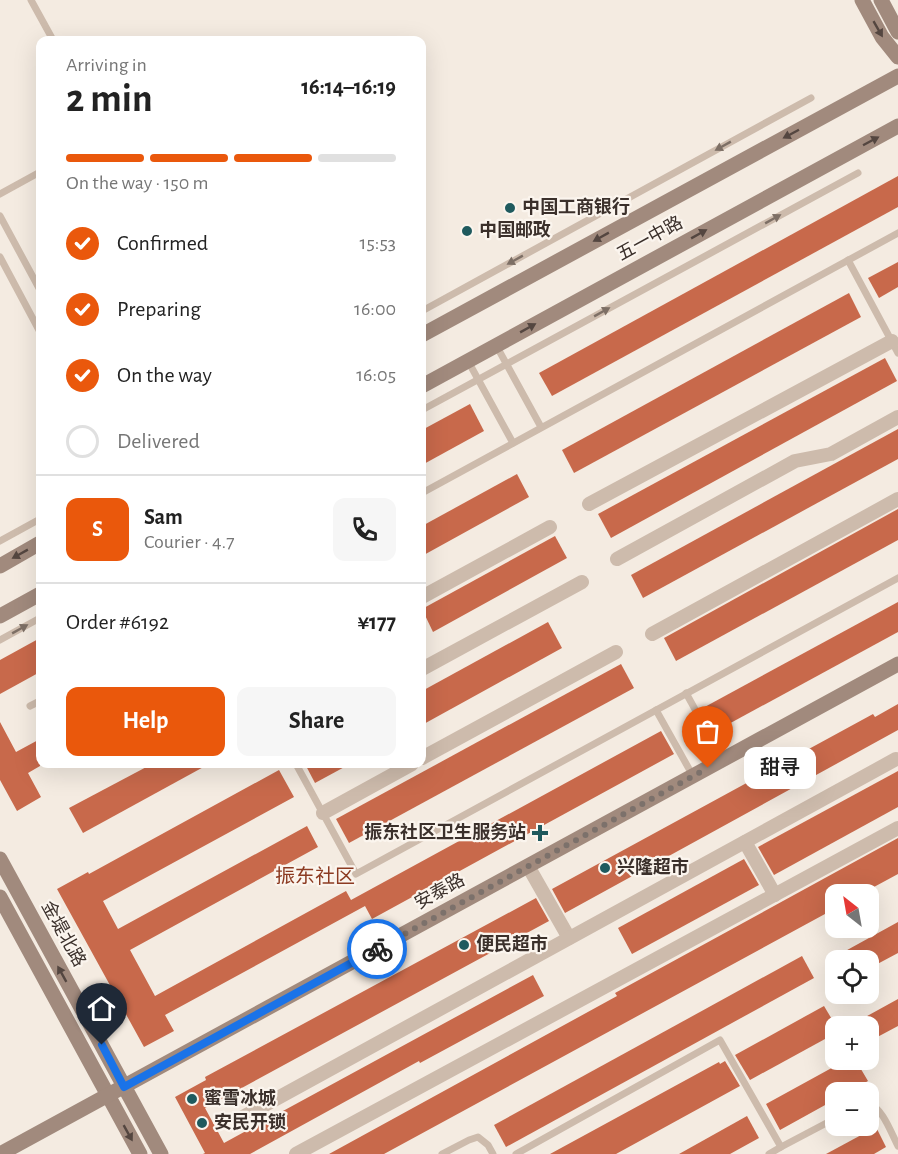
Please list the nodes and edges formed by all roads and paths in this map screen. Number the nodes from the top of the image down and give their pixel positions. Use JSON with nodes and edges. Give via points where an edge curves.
{"nodes":[{"id":1,"x":31,"y":0,"type":"edge"},
{"id":2,"x":862,"y":0,"type":"edge"},
{"id":3,"x":881,"y":0,"type":"edge"},
{"id":4,"x":898,"y":32,"type":"edge"},
{"id":5,"x":51,"y":36,"type":"edge"},
{"id":6,"x":898,"y":57,"type":"edge"},
{"id":7,"x":898,"y":76,"type":"edge"},
{"id":8,"x":811,"y":98,"type":"dead end"},
{"id":9,"x":898,"y":126,"type":"edge"},
{"id":10,"x":858,"y":173,"type":"dead end"},
{"id":11,"x":36,"y":174,"type":"edge"},
{"id":12,"x":0,"y":194,"type":"edge"},
{"id":13,"x":0,"y":216,"type":"edge"},
{"id":14,"x":898,"y":233,"type":"edge"},
{"id":15,"x":0,"y":257,"type":"edge"},
{"id":16,"x":848,"y":260,"type":"junction"},
{"id":17,"x":36,"y":283,"type":"edge"},
{"id":18,"x":426,"y":309,"type":"edge"},
{"id":19,"x":36,"y":324,"type":"edge"},
{"id":20,"x":426,"y":333,"type":"edge"},
{"id":21,"x":496,"y":345,"type":"junction"},
{"id":22,"x":895,"y":347,"type":"edge"},
{"id":23,"x":468,"y":361,"type":"junction"},
{"id":24,"x":507,"y":364,"type":"junction"},
{"id":25,"x":478,"y":380,"type":"junction"},
{"id":26,"x":426,"y":384,"type":"edge"},
{"id":27,"x":426,"y":409,"type":"edge"},
{"id":28,"x":898,"y":417,"type":"edge"},
{"id":29,"x":542,"y":427,"type":"junction"},
{"id":30,"x":513,"y":443,"type":"junction"},
{"id":31,"x":426,"y":491,"type":"edge"},
{"id":32,"x":898,"y":499,"type":"edge"},
{"id":33,"x":589,"y":504,"type":"dead end"},
{"id":34,"x":36,"y":521,"type":"edge"},
{"id":35,"x":550,"y":527,"type":"dead end"},
{"id":36,"x":0,"y":542,"type":"edge"},
{"id":37,"x":36,"y":545,"type":"edge"},
{"id":38,"x":617,"y":560,"type":"dead end"},
{"id":39,"x":0,"y":566,"type":"edge"},
{"id":40,"x":898,"y":578,"type":"edge"},
{"id":41,"x":582,"y":582,"type":"dead end"},
{"id":42,"x":426,"y":595,"type":"edge"},
{"id":43,"x":36,"y":596,"type":"edge"},
{"id":44,"x":0,"y":616,"type":"edge"},
{"id":45,"x":36,"y":620,"type":"edge"},
{"id":46,"x":652,"y":634,"type":"dead end"},
{"id":47,"x":0,"y":640,"type":"edge"},
{"id":48,"x":616,"y":652,"type":"dead end"},
{"id":49,"x":898,"y":664,"type":"edge"},
{"id":50,"x":426,"y":667,"type":"edge"},
{"id":51,"x":686,"y":693,"type":"junction"},
{"id":52,"x":36,"y":703,"type":"edge"},
{"id":53,"x":30,"y":706,"type":"dead end"},
{"id":54,"x":656,"y":710,"type":"junction"},
{"id":55,"x":426,"y":756,"type":"edge"},
{"id":56,"x":896,"y":759,"type":"dead end"},
{"id":57,"x":723,"y":760,"type":"junction"},
{"id":58,"x":298,"y":768,"type":"edge"},
{"id":59,"x":405,"y":768,"type":"edge"},
{"id":60,"x":693,"y":776,"type":"junction"},
{"id":61,"x":323,"y":813,"type":"junction"},
{"id":62,"x":898,"y":828,"type":"edge"},
{"id":63,"x":745,"y":842,"type":"junction"},
{"id":64,"x":0,"y":859,"type":"edge"},
{"id":65,"x":528,"y":866,"type":"junction"},
{"id":66,"x":775,"y":895,"type":"junction"},
{"id":67,"x":0,"y":897,"type":"edge"},
{"id":68,"x":569,"y":938,"type":"junction"},
{"id":69,"x":124,"y":1087,"type":"junction"},
{"id":70,"x":108,"y":1095,"type":"junction"},
{"id":71,"x":879,"y":1110,"type":"edge"},
{"id":72,"x":243,"y":1117,"type":"dead end"},
{"id":73,"x":825,"y":1124,"type":"edge"},
{"id":74,"x":898,"y":1146,"type":"edge"},
{"id":75,"x":781,"y":1147,"type":"junction"},
{"id":76,"x":0,"y":1154,"type":"edge"},
{"id":77,"x":140,"y":1154,"type":"edge"},
{"id":78,"x":161,"y":1154,"type":"edge"},
{"id":79,"x":296,"y":1154,"type":"edge"},
{"id":80,"x":442,"y":1154,"type":"edge"},
{"id":81,"x":493,"y":1154,"type":"edge"},
{"id":82,"x":516,"y":1154,"type":"edge"},
{"id":83,"x":769,"y":1154,"type":"edge"}],
"edges":[{"from":1,"to":5,"type":"lane"},
{"from":2,"to":6,"type":"street","one_way":true},
{"from":3,"to":4,"type":"street"},
{"from":7,"to":20,"type":"street","name":"五一中路","one_way":true},
{"from":8,"to":18,"type":"lane","one_way":true},
{"from":21,"to":9,"type":"street","name":"五一中路","one_way":true},
{"from":24,"to":10,"type":"lane","one_way":true},
{"from":11,"to":12,"type":"lane"},
{"from":13,"to":17,"type":"lane"},
{"from":14,"to":16,"type":"lane"},
{"from":15,"to":19,"type":"lane"},
{"from":16,"to":22,"type":"lane"},
{"from":16,"to":29,"type":"lane"},
{"from":21,"to":23,"type":"street","name":"五一中路"},
{"from":21,"to":24,"type":"lane"},
{"from":22,"to":33,"type":"street"},
{"from":23,"to":25,"type":"lane"},
{"from":23,"to":26,"type":"street","name":"五一中路"},
{"from":24,"to":25,"type":"lane"},
{"from":24,"to":29,"type":"lane"},
{"from":25,"to":27,"type":"lane"},
{"from":25,"to":30,"type":"lane"},
{"from":28,"to":38,"type":"street","via":[[831,454],[795,461]]},
{"from":29,"to":30,"type":"lane"},
{"from":30,"to":31,"type":"lane"},
{"from":32,"to":46,"type":"street"},
{"from":34,"to":36,"type":"lane"},
{"from":35,"to":42,"type":"street"},
{"from":37,"to":39,"type":"street","one_way":true},
{"from":40,"to":51,"type":"lane"},
{"from":41,"to":50,"type":"street"},
{"from":43,"to":44,"type":"street"},
{"from":47,"to":45,"type":"lane","one_way":true},
{"from":48,"to":55,"type":"street"},
{"from":49,"to":57,"type":"street","name":"安泰路"},
{"from":51,"to":54,"type":"lane"},
{"from":51,"to":57,"type":"lane"},
{"from":52,"to":53,"type":"lane"},
{"from":54,"to":60,"type":"lane"},
{"from":54,"to":61,"type":"lane","via":[[356,874]]},
{"from":56,"to":63,"type":"street"},
{"from":57,"to":60,"type":"street","name":"安泰路"},
{"from":58,"to":61,"type":"lane"},
{"from":59,"to":61,"type":"street"},
{"from":60,"to":65,"type":"street","name":"安泰路"},
{"from":62,"to":66,"type":"street"},
{"from":63,"to":66,"type":"street"},
{"from":63,"to":68,"type":"street"},
{"from":69,"to":64,"type":"street","name":"金堤北路","one_way":true},
{"from":65,"to":68,"type":"street"},
{"from":65,"to":69,"type":"street","name":"安泰路"},
{"from":66,"to":79,"type":"street"},
{"from":67,"to":70,"type":"street","name":"金堤北路"},
{"from":68,"to":72,"type":"street"},
{"from":69,"to":70,"type":"street","name":"安泰路"},
{"from":69,"to":78,"type":"street","name":"金堤北路"},
{"from":70,"to":76,"type":"street","name":"安泰路"},
{"from":70,"to":77,"type":"street","name":"金堤北路","one_way":true},
{"from":71,"to":74,"type":"lane"},
{"from":73,"to":75,"type":"lane"},
{"from":75,"to":82,"type":"lane","via":[[720,1040]]},
{"from":75,"to":83,"type":"lane"},
{"from":80,"to":81,"type":"lane","via":[[478,1137]]}]}
